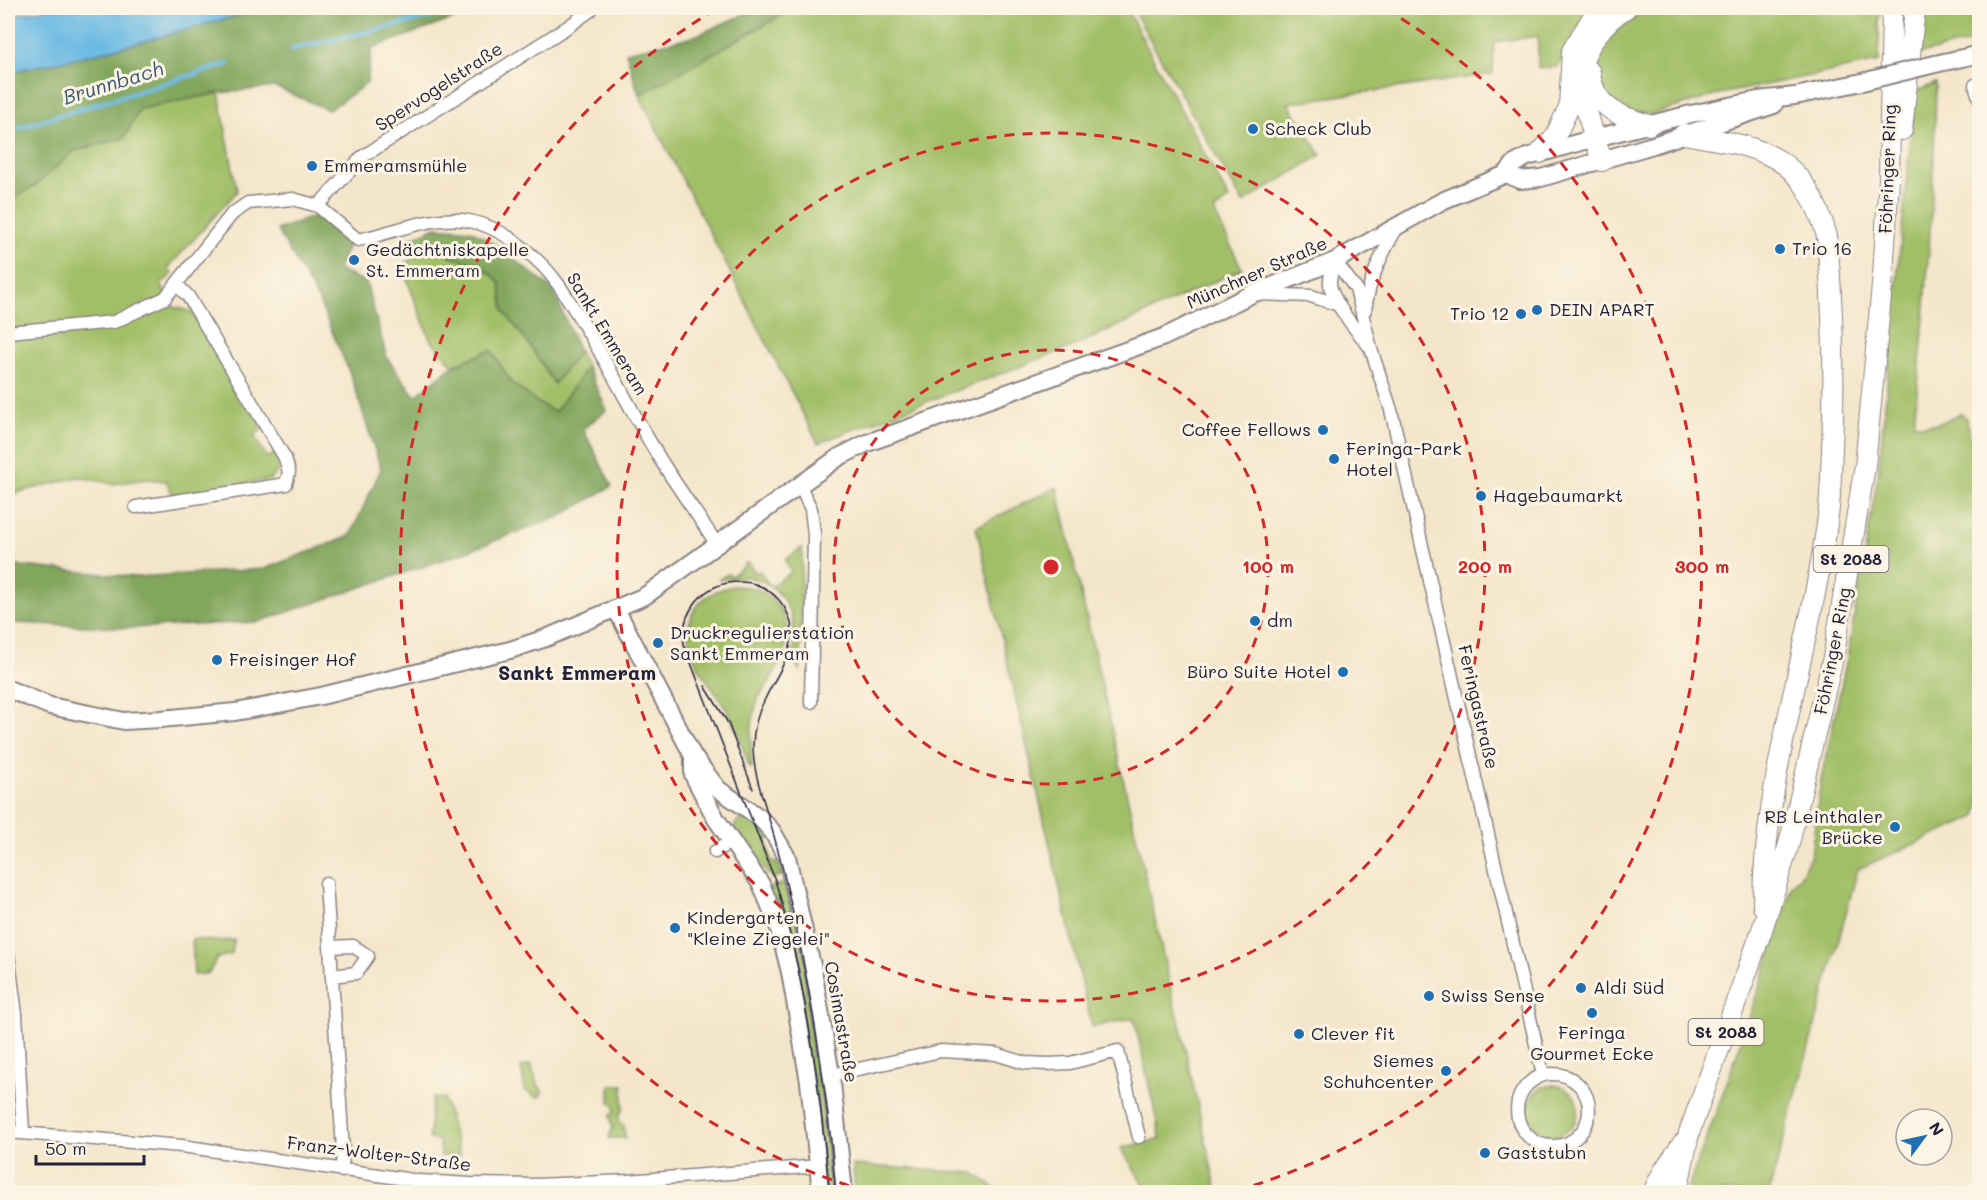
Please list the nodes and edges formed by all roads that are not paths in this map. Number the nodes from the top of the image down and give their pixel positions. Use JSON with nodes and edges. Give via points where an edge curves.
{"nodes":[{"id":1,"x":1607,"y":8,"type":"edge"},
{"id":2,"x":1626,"y":8,"type":"edge"},
{"id":3,"x":1915,"y":8,"type":"edge"},
{"id":4,"x":591,"y":10,"type":"dead end"},
{"id":5,"x":1892,"y":12,"type":"edge"},
{"id":6,"x":1588,"y":52,"type":"junction"},
{"id":7,"x":1980,"y":54,"type":"edge"},
{"id":8,"x":1975,"y":85,"type":"dead end"},
{"id":9,"x":1795,"y":96,"type":"junction"},
{"id":10,"x":1980,"y":100,"type":"edge"},
{"id":11,"x":1649,"y":125,"type":"junction"},
{"id":12,"x":1684,"y":134,"type":"junction"},
{"id":13,"x":1595,"y":138,"type":"junction"},
{"id":14,"x":1540,"y":153,"type":"junction"},
{"id":15,"x":1602,"y":161,"type":"junction"},
{"id":16,"x":1506,"y":174,"type":"junction"},
{"id":17,"x":1889,"y":179,"type":"junction"},
{"id":18,"x":318,"y":206,"type":"junction"},
{"id":19,"x":1400,"y":223,"type":"junction"},
{"id":20,"x":1335,"y":261,"type":"junction"},
{"id":21,"x":177,"y":285,"type":"junction"},
{"id":22,"x":1252,"y":294,"type":"junction"},
{"id":23,"x":1339,"y":305,"type":"junction"},
{"id":24,"x":1364,"y":317,"type":"junction"},
{"id":25,"x":8,"y":332,"type":"edge"},
{"id":26,"x":1371,"y":349,"type":"junction"},
{"id":27,"x":801,"y":486,"type":"junction"},
{"id":28,"x":136,"y":507,"type":"dead end"},
{"id":29,"x":718,"y":546,"type":"junction"},
{"id":30,"x":616,"y":609,"type":"junction"},
{"id":31,"x":8,"y":688,"type":"edge"},
{"id":32,"x":811,"y":702,"type":"dead end"},
{"id":33,"x":693,"y":756,"type":"junction"},
{"id":34,"x":752,"y":811,"type":"junction"},
{"id":35,"x":729,"y":837,"type":"junction"},
{"id":36,"x":715,"y":852,"type":"dead end"},
{"id":37,"x":326,"y":883,"type":"dead end"},
{"id":38,"x":1762,"y":930,"type":"junction"},
{"id":39,"x":330,"y":947,"type":"junction"},
{"id":40,"x":8,"y":953,"type":"edge"},
{"id":41,"x":332,"y":976,"type":"junction"},
{"id":42,"x":831,"y":1075,"type":"junction"},
{"id":43,"x":1543,"y":1075,"type":"junction"},
{"id":44,"x":8,"y":1131,"type":"edge"},
{"id":45,"x":23,"y":1132,"type":"junction"},
{"id":46,"x":1689,"y":1133,"type":"junction"},
{"id":47,"x":1139,"y":1137,"type":"dead end"},
{"id":48,"x":819,"y":1166,"type":"junction"},
{"id":49,"x":342,"y":1171,"type":"junction"},
{"id":50,"x":821,"y":1192,"type":"edge"},
{"id":51,"x":844,"y":1192,"type":"edge"},
{"id":52,"x":1653,"y":1192,"type":"edge"},
{"id":53,"x":1675,"y":1192,"type":"edge"}],
"edges":[{"from":1,"to":14,"type":"highway","via":[[1591,20],[1572,51],[1569,107],[1555,137]]},
{"from":2,"to":6,"type":"highway","via":[[1601,30]]},
{"from":3,"to":17,"type":"highway","via":[[1903,126]]},
{"from":4,"to":18,"type":"street","name":"Spervogelstraße","via":[[362,157]]},
{"from":5,"to":17,"type":"highway","name":"Föhringer Ring","number":"St 2088"},
{"from":6,"to":11,"type":"highway","via":[[1591,81],[1601,101],[1620,117]]},
{"from":6,"to":13,"type":"highway","via":[[1581,71]]},
{"from":7,"to":9,"type":"main road","name":"Münchner Straße","bridge":true},
{"from":8,"to":10,"type":"street"},
{"from":9,"to":11,"type":"main road","name":"Münchner Straße","via":[[1758,100]]},
{"from":9,"to":12,"type":"main road","name":"Münchner Straße"},
{"from":11,"to":13,"type":"main road","name":"Münchner Straße"},
{"from":12,"to":15,"type":"main road","name":"Münchner Straße"},
{"from":12,"to":38,"type":"highway","via":[[1748,146],[1772,155],[1805,185],[1827,236],[1834,399],[1829,507],[1812,610],[1776,775],[1763,867]]},
{"from":13,"to":14,"type":"main road","name":"Münchner Straße"},
{"from":13,"to":15,"type":"highway"},
{"from":14,"to":16,"type":"main road","name":"Münchner Straße","via":[[1514,164]]},
{"from":15,"to":16,"type":"main road","name":"Münchner Straße","via":[[1541,178],[1520,180]]},
{"from":16,"to":19,"type":"main road","name":"Münchner Straße"},
{"from":17,"to":38,"type":"highway","name":"Föhringer Ring","number":"St 2088","via":[[1865,466],[1851,559],[1808,765]]},
{"from":18,"to":21,"type":"street","name":"Sankt Emmeram","via":[[293,199],[248,203],[232,214]]},
{"from":18,"to":29,"type":"street","name":"Sankt Emmeram","via":[[358,240],[443,220],[469,221],[494,229],[520,245],[563,291],[660,459]]},
{"from":19,"to":20,"type":"main road","name":"Münchner Straße"},
{"from":19,"to":24,"type":"street","name":"Feringastraße","via":[[1377,265]]},
{"from":20,"to":22,"type":"main road","name":"Münchner Straße"},
{"from":20,"to":23,"type":"street","name":"Feringastraße","via":[[1330,288]]},
{"from":20,"to":24,"type":"street","name":"Feringastraße","via":[[1356,289]]},
{"from":21,"to":25,"type":"street","name":"Sankt Emmeram","via":[[165,298],[114,322]]},
{"from":21,"to":28,"type":"street","via":[[195,307],[285,458],[289,472],[286,484]]},
{"from":22,"to":23,"type":"street","via":[[1311,296]]},
{"from":22,"to":27,"type":"main road","name":"Münchner Straße","via":[[1164,337],[867,443],[839,457]]},
{"from":23,"to":26,"type":"street","name":"Feringastraße"},
{"from":24,"to":26,"type":"street","name":"Feringastraße"},
{"from":26,"to":43,"type":"street","name":"Feringastraße","via":[[1402,455]]},
{"from":27,"to":29,"type":"main road","name":"Münchner Straße"},
{"from":27,"to":32,"type":"street","via":[[811,509],[814,534]]},
{"from":29,"to":30,"type":"main road","name":"Münchner Straße","via":[[645,596]]},
{"from":30,"to":31,"type":"main road","name":"Münchner Straße","via":[[510,650],[321,696],[235,712],[124,721],[50,706]]},
{"from":30,"to":33,"type":"main road","name":"Cosimastraße"},
{"from":33,"to":34,"type":"main road","name":"Cosimastraße","via":[[718,789]]},
{"from":33,"to":35,"type":"main road","name":"Cosimastraße","via":[[693,775]]},
{"from":34,"to":35,"type":"main road","via":[[732,816],[726,825]]},
{"from":34,"to":42,"type":"main road","name":"Cosimastraße","via":[[782,845],[791,871]]},
{"from":35,"to":36,"type":"street"},
{"from":35,"to":48,"type":"main road","name":"Cosimastraße","via":[[761,884],[782,938],[802,1039]]},
{"from":37,"to":39,"type":"street"},
{"from":38,"to":46,"type":"highway","name":"Föhringer Ring","number":"St 2088"},
{"from":39,"to":41,"type":"street"},
{"from":39,"to":41,"type":"street","via":[[353,946],[368,956],[356,973]]},
{"from":40,"to":45,"type":"street"},
{"from":41,"to":49,"type":"street"},
{"from":42,"to":47,"type":"street","via":[[941,1051],[996,1054],[1025,1063],[1048,1064],[1118,1052]]},
{"from":42,"to":51,"type":"main road","name":"Cosimastraße"},
{"from":43,"to":43,"type":"street","via":[[1521,1093],[1518,1117],[1533,1140],[1550,1146],[1567,1143],[1587,1121],[1589,1106],[1584,1091],[1559,1074]]},
{"from":44,"to":45,"type":"street","name":"Franz-Wolter-Straße"},
{"from":45,"to":49,"type":"street","name":"Franz-Wolter-Straße","via":[[231,1152]]},
{"from":46,"to":52,"type":"highway","name":"Föhringer Ring","number":"St 2088"},
{"from":46,"to":53,"type":"highway","name":"Föhringer Ring","number":"St 2088"},
{"from":48,"to":49,"type":"street","name":"Franz-Wolter-Straße","via":[[536,1185],[419,1181]]},
{"from":48,"to":50,"type":"main road","name":"Cosimastraße"}]}
